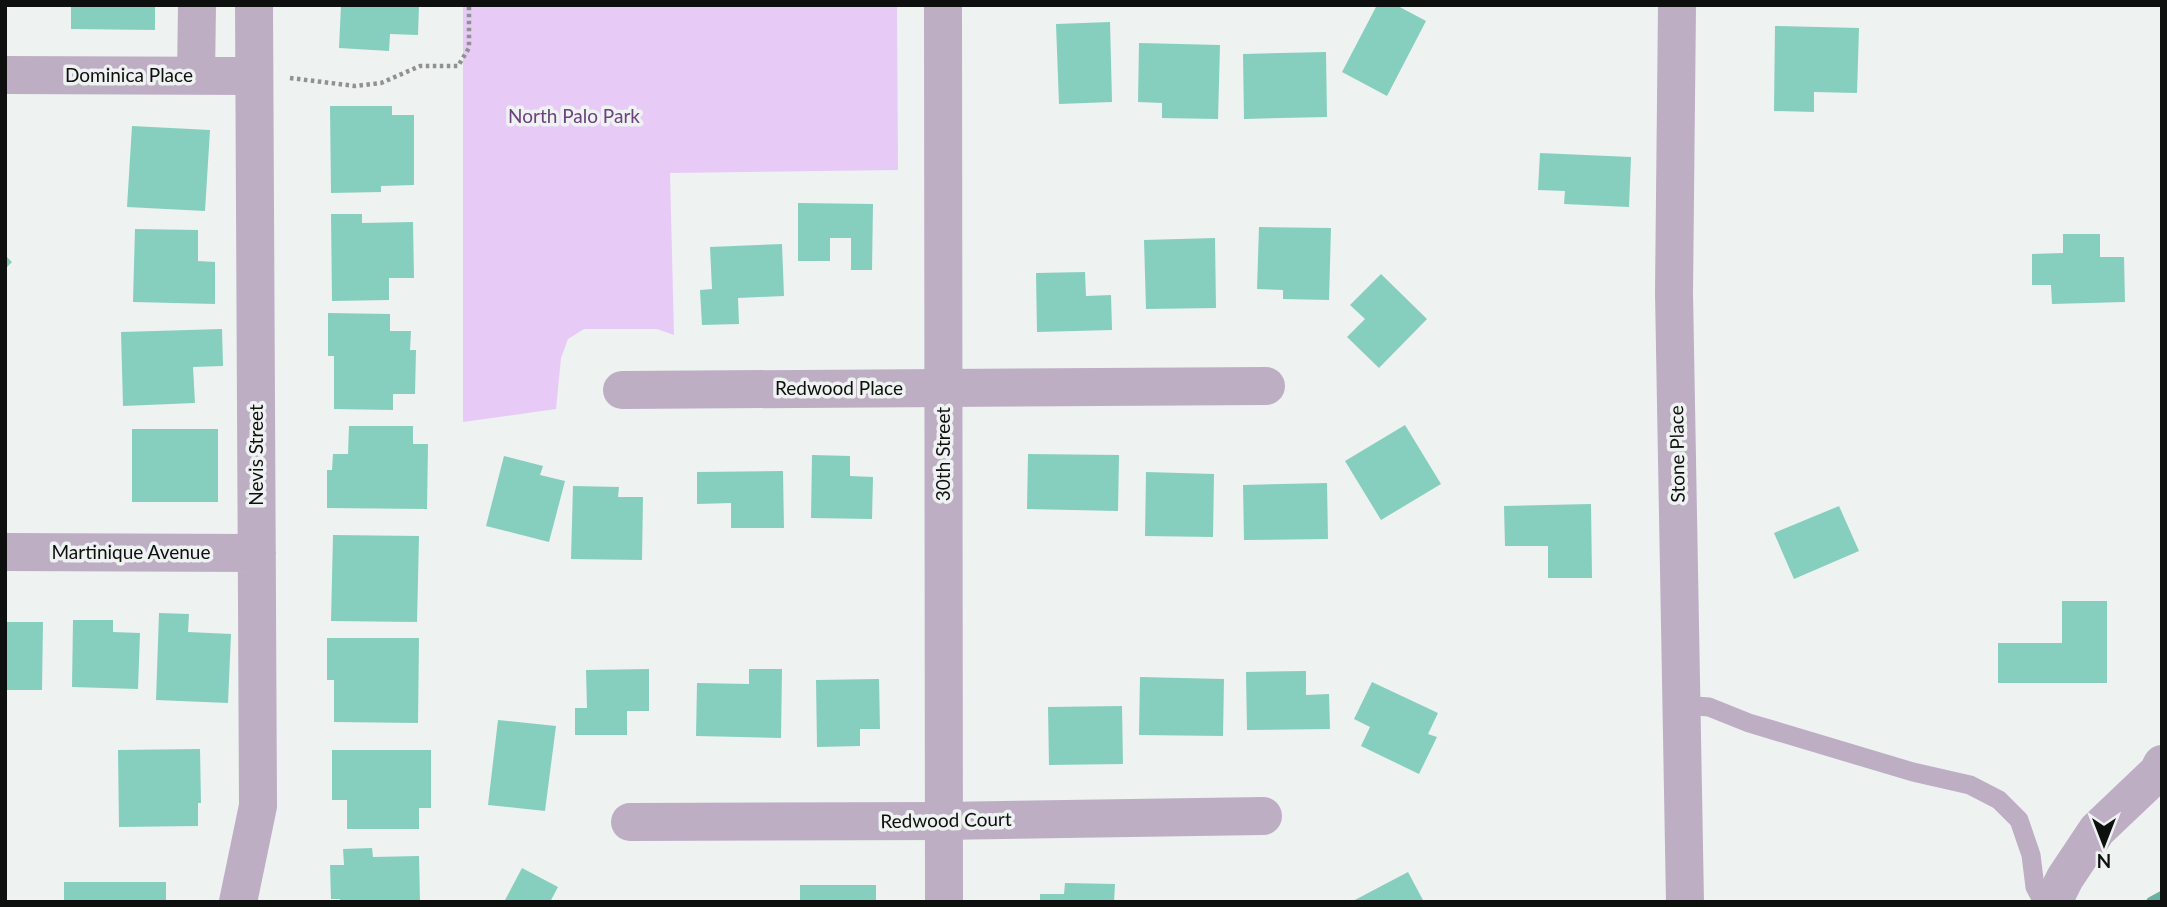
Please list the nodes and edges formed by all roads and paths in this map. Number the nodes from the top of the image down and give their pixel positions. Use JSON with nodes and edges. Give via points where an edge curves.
{"nodes":[{"id":1,"x":197,"y":5,"type":"edge"},
{"id":2,"x":254,"y":5,"type":"edge"},
{"id":3,"x":469,"y":5,"type":"edge"},
{"id":4,"x":943,"y":5,"type":"edge"},
{"id":5,"x":1677,"y":5,"type":"edge"},
{"id":6,"x":5,"y":75,"type":"edge"},
{"id":7,"x":196,"y":76,"type":"junction"},
{"id":8,"x":254,"y":76,"type":"junction"},
{"id":9,"x":1266,"y":386,"type":"dead end"},
{"id":10,"x":943,"y":387,"type":"junction"},
{"id":11,"x":622,"y":390,"type":"dead end"},
{"id":12,"x":5,"y":552,"type":"edge"},
{"id":13,"x":257,"y":553,"type":"junction"},
{"id":14,"x":1681,"y":705,"type":"junction"},
{"id":15,"x":2162,"y":764,"type":"edge"},
{"id":16,"x":1263,"y":816,"type":"dead end"},
{"id":17,"x":943,"y":821,"type":"junction"},
{"id":18,"x":630,"y":822,"type":"dead end"},
{"id":19,"x":238,"y":902,"type":"edge"},
{"id":20,"x":944,"y":902,"type":"edge"},
{"id":21,"x":1685,"y":902,"type":"edge"},
{"id":22,"x":2043,"y":902,"type":"edge"},
{"id":23,"x":2053,"y":902,"type":"edge"}],
"edges":[{"from":1,"to":7,"type":"street"},
{"from":2,"to":8,"type":"street","name":"Nevis Street"},
{"from":3,"to":8,"type":"path","via":[[469,48],[458,66],[420,66],[381,83],[355,86]]},
{"from":4,"to":10,"type":"street","name":"30th Street"},
{"from":5,"to":14,"type":"street","name":"Stone Place","via":[[1674,293]]},
{"from":6,"to":7,"type":"street","name":"Dominica Place"},
{"from":7,"to":8,"type":"street","name":"Dominica Place"},
{"from":8,"to":13,"type":"street","name":"Nevis Street"},
{"from":9,"to":10,"type":"street","name":"Redwood Place"},
{"from":10,"to":11,"type":"street","name":"Redwood Place"},
{"from":10,"to":17,"type":"street","name":"30th Street"},
{"from":12,"to":13,"type":"street","name":"Martinique Avenue"},
{"from":13,"to":19,"type":"street","name":"Nevis Street","via":[[258,806]]},
{"from":14,"to":21,"type":"street","name":"Stone Place"},
{"from":14,"to":22,"type":"lane","via":[[1709,707],[1749,723],[1970,785],[1999,800],[2019,820]]},
{"from":15,"to":23,"type":"street","via":[[2097,830]]},
{"from":16,"to":17,"type":"street","name":"Redwood Court"},
{"from":17,"to":18,"type":"street","name":"Redwood Court"},
{"from":17,"to":20,"type":"street","name":"30th Street"}]}
